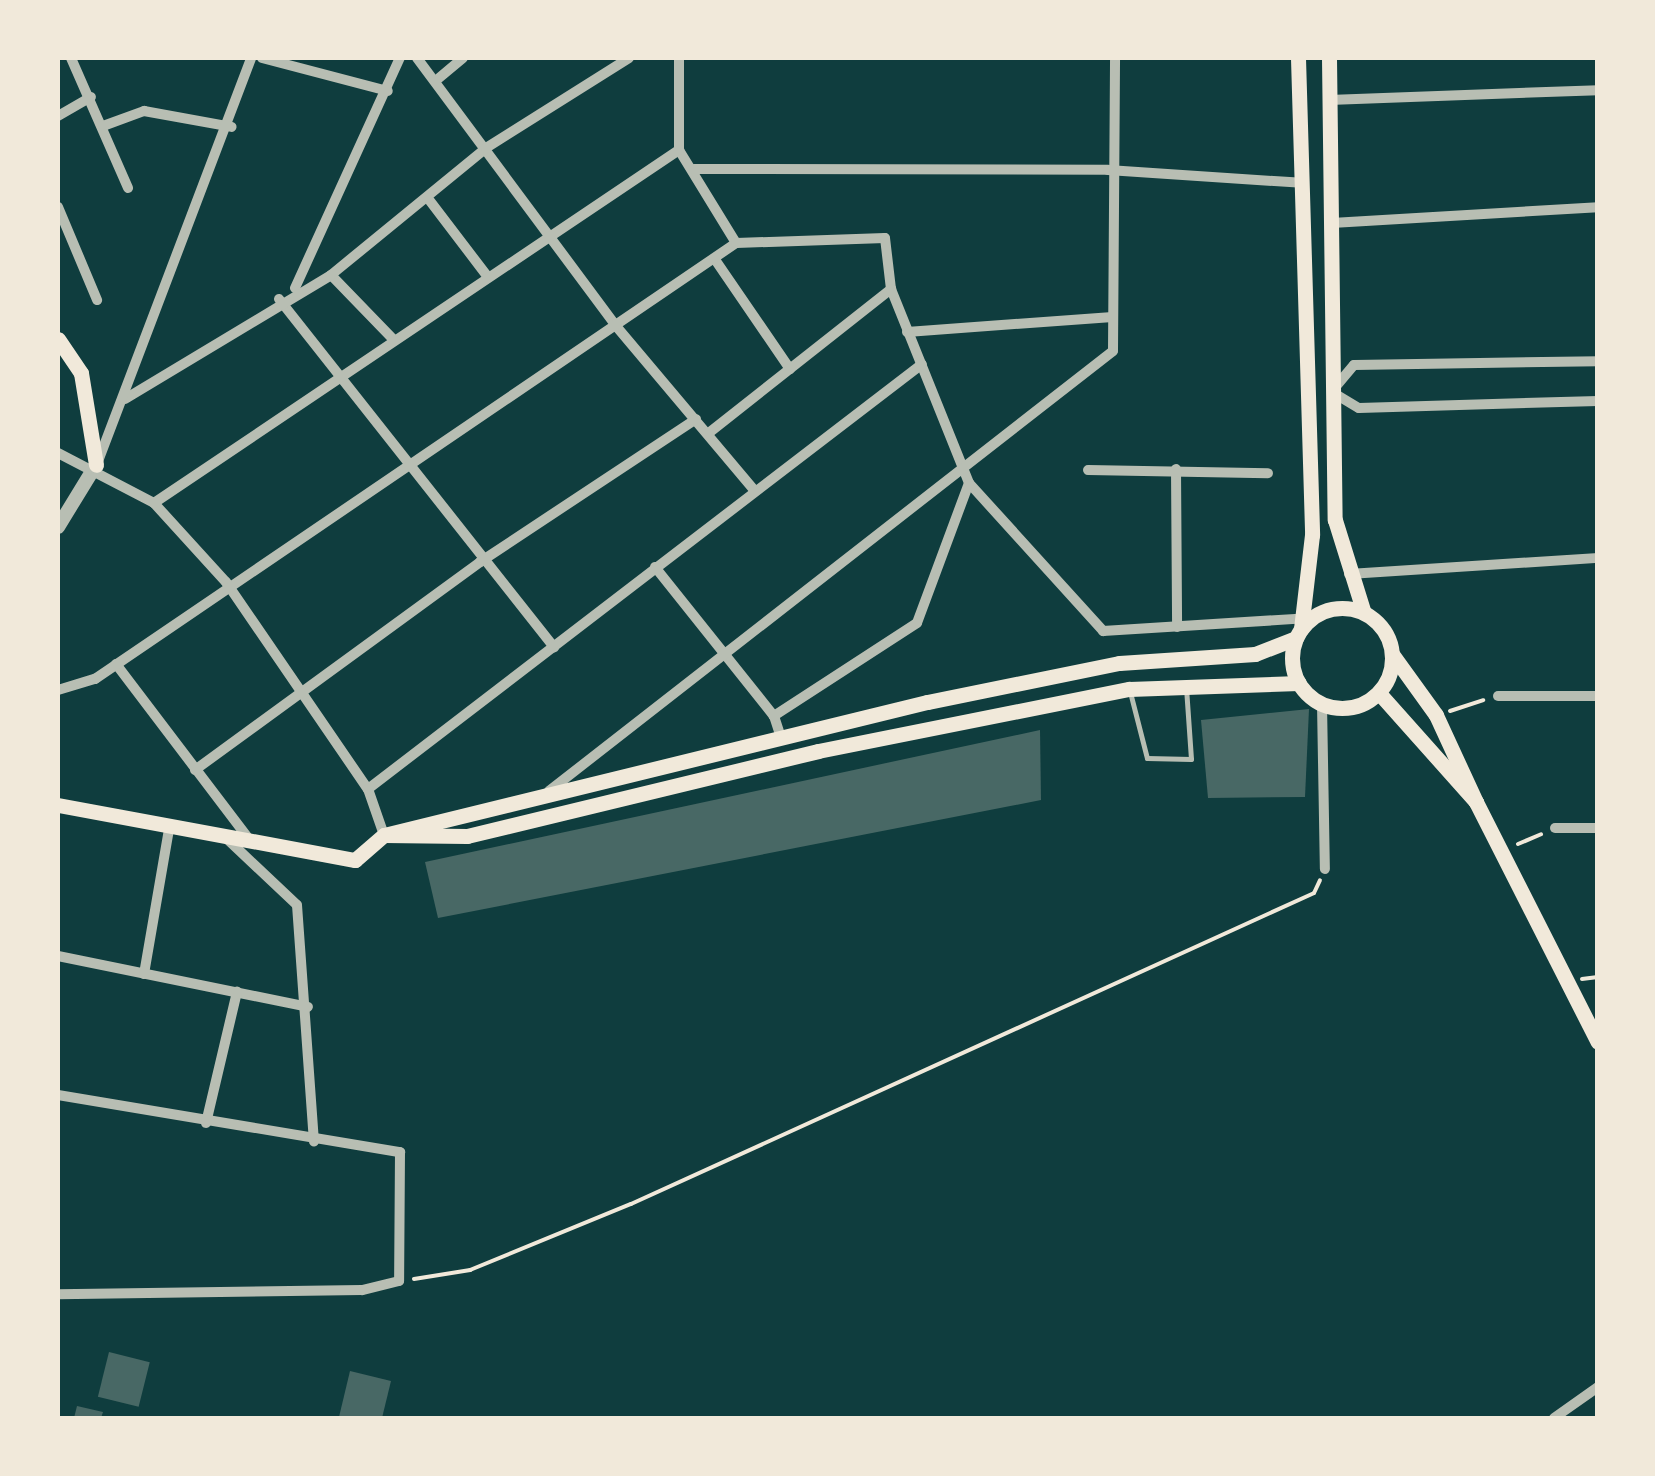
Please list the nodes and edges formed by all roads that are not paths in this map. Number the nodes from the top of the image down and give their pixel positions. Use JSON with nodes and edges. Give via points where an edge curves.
{"nodes":[{"id":1,"x":71,"y":58,"type":"edge"},
{"id":2,"x":252,"y":58,"type":"edge"},
{"id":3,"x":262,"y":58,"type":"edge"},
{"id":4,"x":400,"y":58,"type":"edge"},
{"id":5,"x":417,"y":58,"type":"edge"},
{"id":6,"x":463,"y":58,"type":"edge"},
{"id":7,"x":630,"y":58,"type":"edge"},
{"id":8,"x":679,"y":58,"type":"edge"},
{"id":9,"x":1115,"y":58,"type":"edge"},
{"id":10,"x":1298,"y":58,"type":"edge"},
{"id":11,"x":1329,"y":58,"type":"edge"},
{"id":12,"x":439,"y":78,"type":"junction"},
{"id":13,"x":1598,"y":90,"type":"edge"},
{"id":14,"x":388,"y":91,"type":"junction"},
{"id":15,"x":91,"y":97,"type":"junction"},
{"id":16,"x":1330,"y":100,"type":"junction"},
{"id":17,"x":58,"y":116,"type":"edge"},
{"id":18,"x":103,"y":126,"type":"junction"},
{"id":19,"x":232,"y":128,"type":"junction"},
{"id":20,"x":486,"y":148,"type":"junction"},
{"id":21,"x":679,"y":150,"type":"junction"},
{"id":22,"x":694,"y":169,"type":"junction"},
{"id":23,"x":1108,"y":170,"type":"junction"},
{"id":24,"x":1302,"y":183,"type":"junction"},
{"id":25,"x":128,"y":188,"type":"dead end"},
{"id":26,"x":430,"y":201,"type":"junction"},
{"id":27,"x":58,"y":207,"type":"edge"},
{"id":28,"x":1598,"y":207,"type":"edge"},
{"id":29,"x":1332,"y":222,"type":"junction"},
{"id":30,"x":555,"y":239,"type":"junction"},
{"id":31,"x":736,"y":242,"type":"junction"},
{"id":32,"x":716,"y":261,"type":"junction"},
{"id":33,"x":331,"y":275,"type":"junction"},
{"id":34,"x":488,"y":276,"type":"junction"},
{"id":35,"x":294,"y":289,"type":"junction"},
{"id":36,"x":890,"y":289,"type":"junction"},
{"id":37,"x":279,"y":299,"type":"junction"},
{"id":38,"x":97,"y":300,"type":"dead end"},
{"id":39,"x":1112,"y":318,"type":"junction"},
{"id":40,"x":616,"y":326,"type":"junction"},
{"id":41,"x":906,"y":332,"type":"junction"},
{"id":42,"x":58,"y":338,"type":"edge"},
{"id":43,"x":393,"y":339,"type":"junction"},
{"id":44,"x":1598,"y":361,"type":"edge"},
{"id":45,"x":922,"y":364,"type":"junction"},
{"id":46,"x":790,"y":369,"type":"junction"},
{"id":47,"x":336,"y":374,"type":"junction"},
{"id":48,"x":1332,"y":392,"type":"junction"},
{"id":49,"x":1311,"y":393,"type":"junction"},
{"id":50,"x":125,"y":399,"type":"junction"},
{"id":51,"x":1598,"y":400,"type":"edge"},
{"id":52,"x":696,"y":420,"type":"junction"},
{"id":53,"x":710,"y":432,"type":"junction"},
{"id":54,"x":58,"y":453,"type":"edge"},
{"id":55,"x":964,"y":459,"type":"junction"},
{"id":56,"x":96,"y":465,"type":"junction"},
{"id":57,"x":408,"y":466,"type":"junction"},
{"id":58,"x":1176,"y":469,"type":"junction"},
{"id":59,"x":1088,"y":470,"type":"dead end"},
{"id":60,"x":1268,"y":473,"type":"dead end"},
{"id":61,"x":969,"y":483,"type":"junction"},
{"id":62,"x":755,"y":491,"type":"junction"},
{"id":63,"x":154,"y":503,"type":"junction"},
{"id":64,"x":58,"y":528,"type":"edge"},
{"id":65,"x":1598,"y":558,"type":"edge"},
{"id":66,"x":480,"y":562,"type":"junction"},
{"id":67,"x":655,"y":568,"type":"junction"},
{"id":68,"x":1349,"y":574,"type":"junction"},
{"id":69,"x":226,"y":582,"type":"junction"},
{"id":70,"x":1364,"y":613,"type":"junction"},
{"id":71,"x":1177,"y":627,"type":"junction"},
{"id":72,"x":1302,"y":629,"type":"junction"},
{"id":73,"x":554,"y":647,"type":"junction"},
{"id":74,"x":724,"y":650,"type":"junction"},
{"id":75,"x":1392,"y":654,"type":"junction"},
{"id":76,"x":116,"y":664,"type":"junction"},
{"id":77,"x":1298,"y":683,"type":"junction"},
{"id":78,"x":1186,"y":686,"type":"junction"},
{"id":79,"x":1129,"y":689,"type":"junction"},
{"id":80,"x":58,"y":690,"type":"edge"},
{"id":81,"x":300,"y":690,"type":"junction"},
{"id":82,"x":1379,"y":692,"type":"junction"},
{"id":83,"x":1498,"y":696,"type":"road end"},
{"id":84,"x":1598,"y":696,"type":"edge"},
{"id":85,"x":1322,"y":704,"type":"junction"},
{"id":86,"x":774,"y":716,"type":"junction"},
{"id":87,"x":780,"y":735,"type":"junction"},
{"id":88,"x":196,"y":770,"type":"junction"},
{"id":89,"x":368,"y":789,"type":"junction"},
{"id":90,"x":544,"y":795,"type":"junction"},
{"id":91,"x":1476,"y":802,"type":"junction"},
{"id":92,"x":58,"y":805,"type":"edge"},
{"id":93,"x":168,"y":828,"type":"junction"},
{"id":94,"x":1555,"y":828,"type":"road end"},
{"id":95,"x":1598,"y":828,"type":"edge"},
{"id":96,"x":384,"y":834,"type":"junction"},
{"id":97,"x":224,"y":836,"type":"junction"},
{"id":98,"x":248,"y":838,"type":"junction"},
{"id":99,"x":1325,"y":869,"type":"road end"},
{"id":100,"x":58,"y":956,"type":"edge"},
{"id":101,"x":144,"y":974,"type":"junction"},
{"id":102,"x":237,"y":992,"type":"junction"},
{"id":103,"x":308,"y":1007,"type":"junction"},
{"id":104,"x":1598,"y":1042,"type":"edge"},
{"id":105,"x":58,"y":1095,"type":"edge"},
{"id":106,"x":206,"y":1123,"type":"junction"},
{"id":107,"x":314,"y":1141,"type":"junction"},
{"id":108,"x":58,"y":1294,"type":"edge"},
{"id":109,"x":1598,"y":1388,"type":"edge"},
{"id":110,"x":1554,"y":1418,"type":"edge"}],
"edges":[{"from":1,"to":15,"type":"street"},
{"from":2,"to":19,"type":"street"},
{"from":3,"to":14,"type":"street"},
{"from":4,"to":14,"type":"street"},
{"from":5,"to":12,"type":"street"},
{"from":6,"to":12,"type":"street"},
{"from":7,"to":20,"type":"street"},
{"from":8,"to":21,"type":"street"},
{"from":9,"to":23,"type":"street"},
{"from":10,"to":24,"type":"main road"},
{"from":11,"to":16,"type":"main road"},
{"from":12,"to":20,"type":"street"},
{"from":13,"to":16,"type":"street"},
{"from":14,"to":35,"type":"street"},
{"from":15,"to":17,"type":"street"},
{"from":15,"to":18,"type":"street"},
{"from":16,"to":29,"type":"main road"},
{"from":18,"to":19,"type":"street","via":[[144,111]]},
{"from":18,"to":25,"type":"street"},
{"from":19,"to":50,"type":"street"},
{"from":20,"to":26,"type":"street"},
{"from":20,"to":30,"type":"street"},
{"from":21,"to":22,"type":"street"},
{"from":21,"to":30,"type":"street"},
{"from":22,"to":23,"type":"street"},
{"from":22,"to":31,"type":"street"},
{"from":23,"to":24,"type":"street"},
{"from":23,"to":39,"type":"street"},
{"from":24,"to":49,"type":"main road"},
{"from":26,"to":33,"type":"street"},
{"from":26,"to":34,"type":"street"},
{"from":27,"to":38,"type":"street"},
{"from":28,"to":29,"type":"street"},
{"from":29,"to":48,"type":"main road"},
{"from":30,"to":34,"type":"street"},
{"from":30,"to":40,"type":"street"},
{"from":31,"to":32,"type":"street"},
{"from":31,"to":36,"type":"street","via":[[885,238]]},
{"from":32,"to":40,"type":"street"},
{"from":32,"to":46,"type":"street"},
{"from":33,"to":35,"type":"street"},
{"from":33,"to":43,"type":"street"},
{"from":34,"to":43,"type":"street"},
{"from":35,"to":37,"type":"street"},
{"from":36,"to":41,"type":"street"},
{"from":36,"to":46,"type":"street"},
{"from":37,"to":47,"type":"street"},
{"from":37,"to":50,"type":"street"},
{"from":39,"to":41,"type":"street"},
{"from":39,"to":55,"type":"street","via":[[1113,350]]},
{"from":40,"to":52,"type":"street"},
{"from":40,"to":57,"type":"street"},
{"from":41,"to":45,"type":"street"},
{"from":42,"to":56,"type":"main road","via":[[81,373]]},
{"from":43,"to":47,"type":"street"},
{"from":44,"to":48,"type":"street","via":[[1354,365]]},
{"from":45,"to":55,"type":"street"},
{"from":45,"to":62,"type":"street"},
{"from":46,"to":53,"type":"street"},
{"from":47,"to":57,"type":"street"},
{"from":47,"to":63,"type":"street"},
{"from":48,"to":49,"type":"street"},
{"from":48,"to":51,"type":"street","via":[[1359,408]]},
{"from":48,"to":68,"type":"main road","via":[[1334,520]]},
{"from":49,"to":72,"type":"main road"},
{"from":50,"to":56,"type":"street"},
{"from":52,"to":53,"type":"street"},
{"from":52,"to":66,"type":"street"},
{"from":53,"to":62,"type":"street"},
{"from":54,"to":56,"type":"street"},
{"from":55,"to":61,"type":"street"},
{"from":55,"to":74,"type":"street"},
{"from":56,"to":63,"type":"street"},
{"from":56,"to":64,"type":"street"},
{"from":57,"to":66,"type":"street"},
{"from":57,"to":69,"type":"street"},
{"from":58,"to":59,"type":"street"},
{"from":58,"to":60,"type":"street"},
{"from":58,"to":71,"type":"street"},
{"from":61,"to":71,"type":"street","via":[[1103,631]]},
{"from":61,"to":86,"type":"street","via":[[917,623]]},
{"from":62,"to":67,"type":"street"},
{"from":63,"to":69,"type":"street"},
{"from":65,"to":68,"type":"street"},
{"from":66,"to":73,"type":"street"},
{"from":66,"to":81,"type":"street"},
{"from":67,"to":73,"type":"street"},
{"from":67,"to":74,"type":"street"},
{"from":68,"to":70,"type":"main road"},
{"from":69,"to":76,"type":"street"},
{"from":69,"to":81,"type":"street"},
{"from":70,"to":72,"type":"main road","via":[[1330,609]]},
{"from":70,"to":75,"type":"main road"},
{"from":71,"to":72,"type":"street"},
{"from":72,"to":77,"type":"main road"},
{"from":72,"to":87,"type":"main road","via":[[1256,654],[1084,669]]},
{"from":73,"to":89,"type":"street"},
{"from":74,"to":86,"type":"street"},
{"from":74,"to":90,"type":"street"},
{"from":75,"to":82,"type":"main road"},
{"from":75,"to":91,"type":"main road","via":[[1436,715]]},
{"from":76,"to":80,"type":"street"},
{"from":76,"to":88,"type":"street"},
{"from":77,"to":78,"type":"main road"},
{"from":77,"to":85,"type":"main road"},
{"from":78,"to":79,"type":"main road"},
{"from":78,"to":79,"type":"lane","via":[[1192,759],[1147,758]]},
{"from":79,"to":96,"type":"main road","via":[[818,751],[467,836]]},
{"from":81,"to":88,"type":"street"},
{"from":81,"to":89,"type":"street"},
{"from":82,"to":85,"type":"main road","via":[[1352,707]]},
{"from":82,"to":91,"type":"main road"},
{"from":83,"to":84,"type":"street"},
{"from":85,"to":99,"type":"street"},
{"from":86,"to":87,"type":"street"},
{"from":87,"to":90,"type":"main road"},
{"from":88,"to":98,"type":"street"},
{"from":89,"to":96,"type":"street"},
{"from":90,"to":96,"type":"main road"},
{"from":91,"to":104,"type":"main road"},
{"from":92,"to":93,"type":"main road"},
{"from":93,"to":97,"type":"main road"},
{"from":93,"to":101,"type":"street"},
{"from":94,"to":95,"type":"street"},
{"from":96,"to":98,"type":"main road","via":[[355,860]]},
{"from":97,"to":98,"type":"main road"},
{"from":97,"to":103,"type":"street","via":[[297,906]]},
{"from":100,"to":101,"type":"street"},
{"from":101,"to":102,"type":"street"},
{"from":102,"to":103,"type":"street"},
{"from":102,"to":106,"type":"street"},
{"from":103,"to":107,"type":"street"},
{"from":105,"to":106,"type":"street"},
{"from":106,"to":107,"type":"street"},
{"from":107,"to":108,"type":"street","via":[[400,1152],[399,1281],[362,1290]]},
{"from":109,"to":110,"type":"street"}]}
